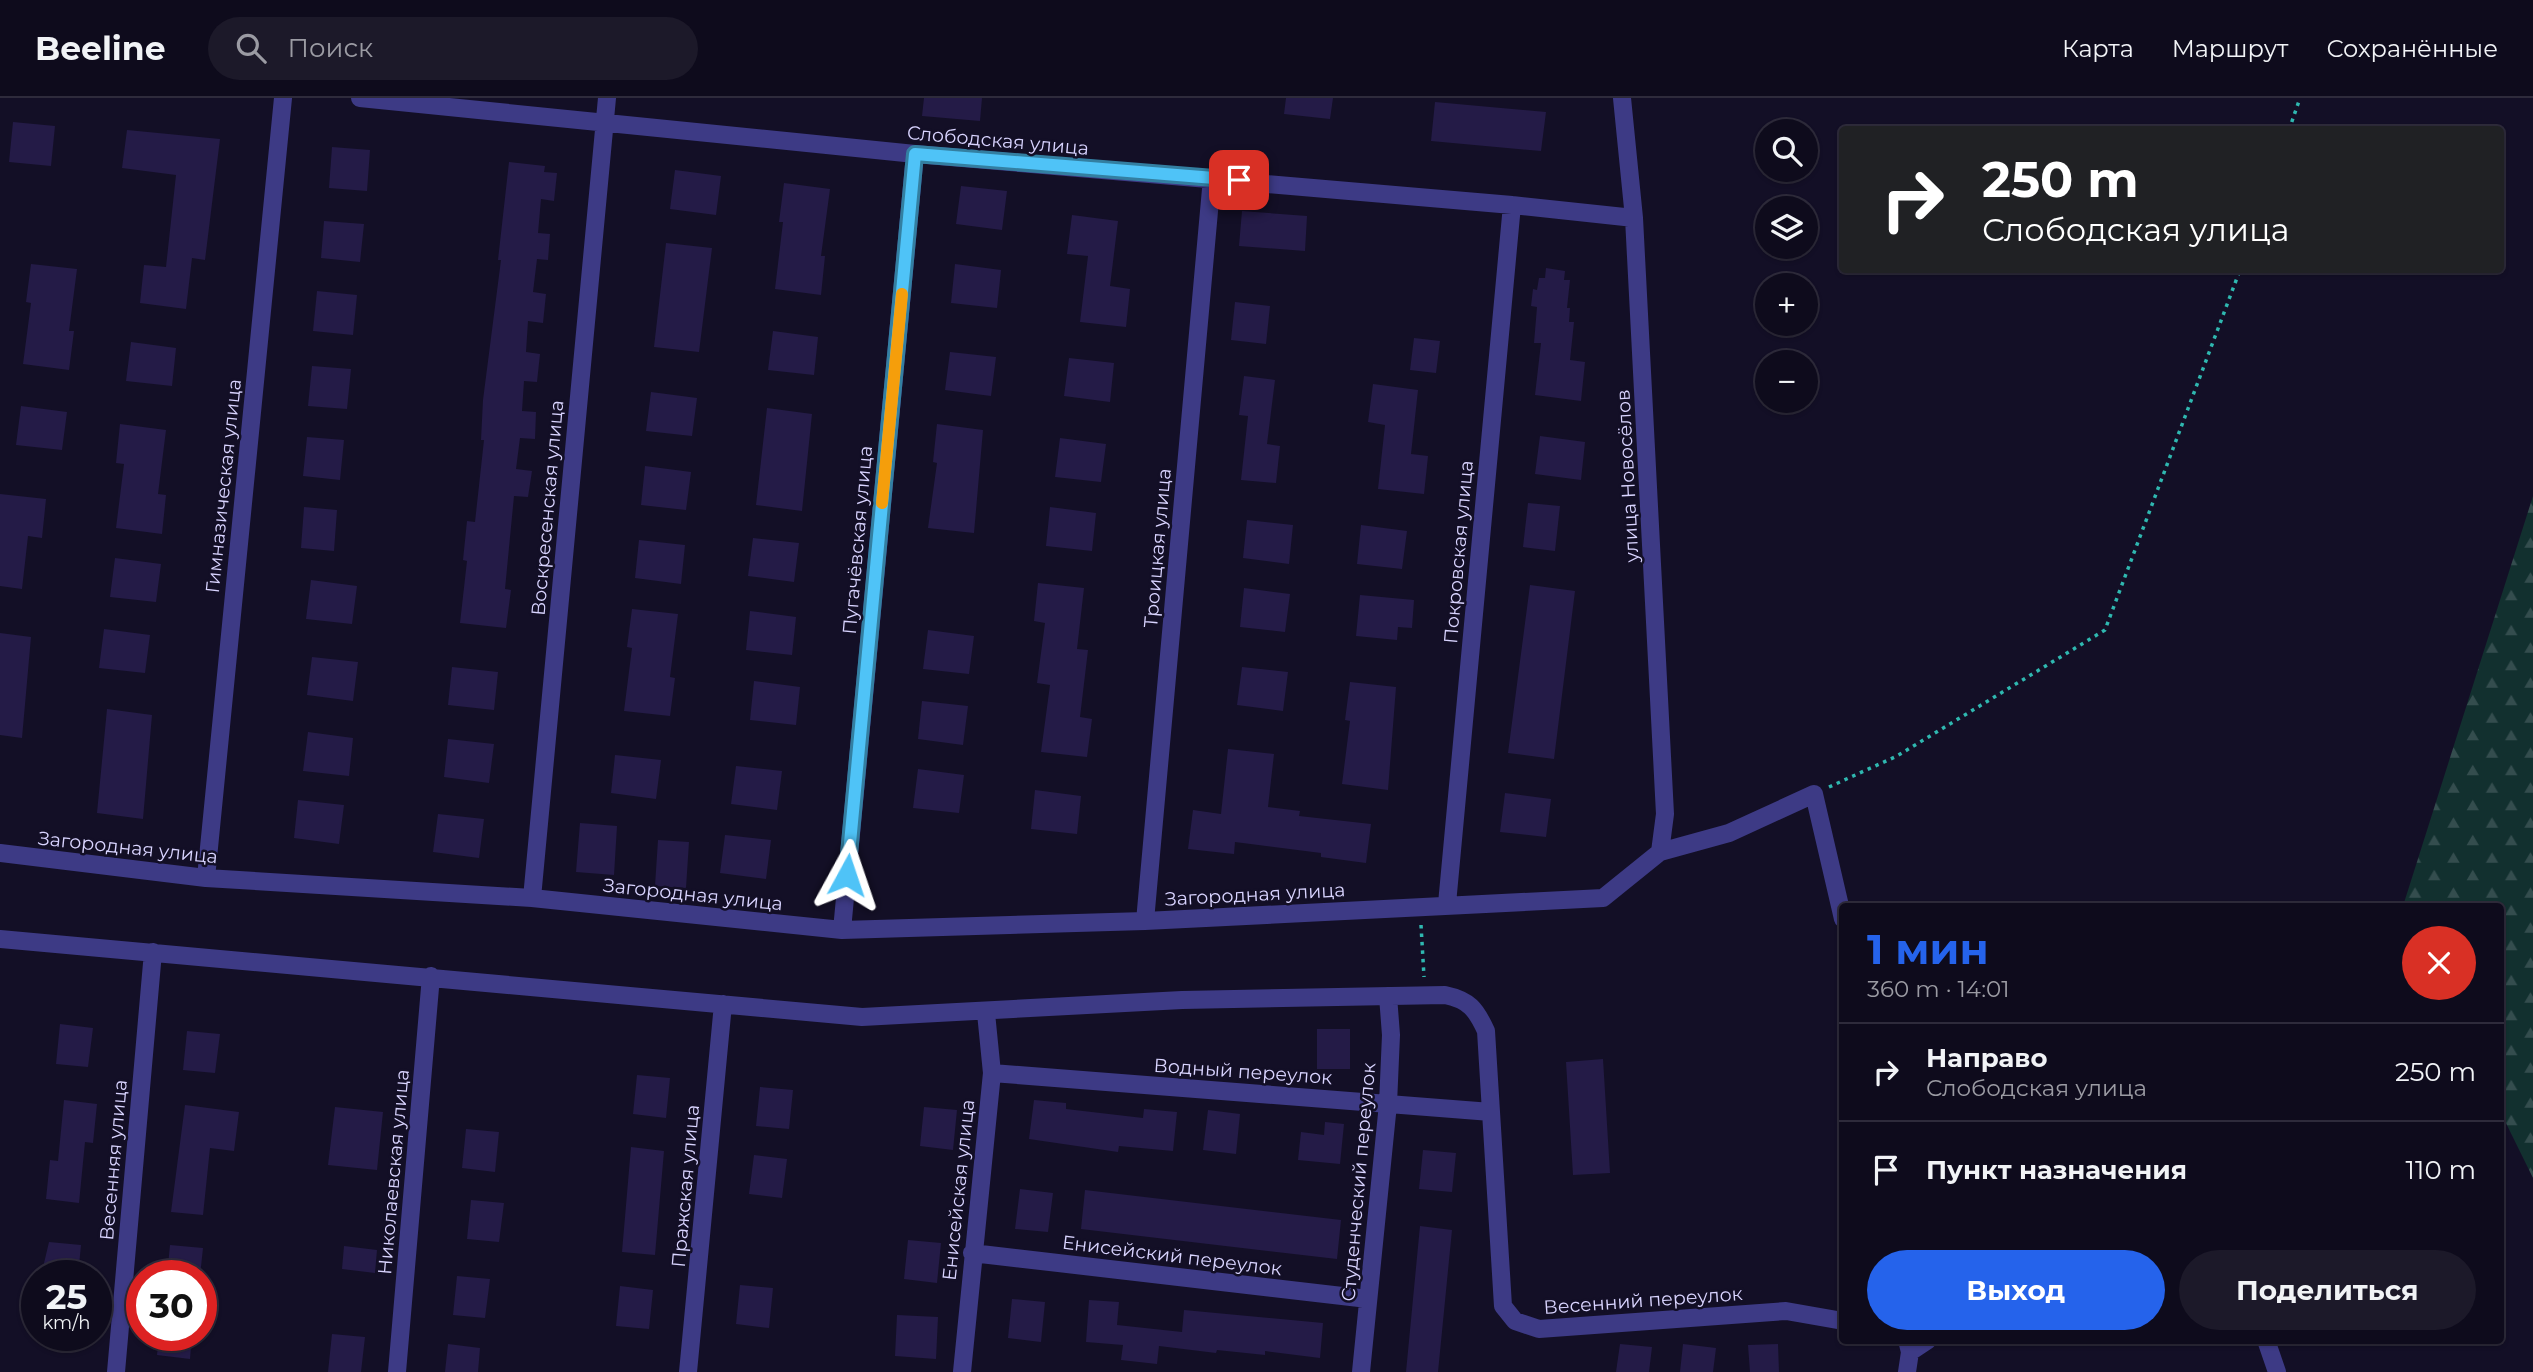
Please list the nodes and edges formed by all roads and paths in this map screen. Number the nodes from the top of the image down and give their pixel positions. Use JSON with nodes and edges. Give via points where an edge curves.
{"nodes":[{"id":1,"x":283,"y":98,"type":"edge"},
{"id":2,"x":360,"y":98,"type":"edge"},
{"id":3,"x":607,"y":98,"type":"edge"},
{"id":4,"x":1622,"y":98,"type":"edge"},
{"id":5,"x":2300,"y":98,"type":"edge"},
{"id":6,"x":605,"y":122,"type":"junction"},
{"id":7,"x":2290,"y":126,"type":"edge"},
{"id":8,"x":915,"y":154,"type":"junction"},
{"id":9,"x":1212,"y":178,"type":"junction"},
{"id":10,"x":1512,"y":205,"type":"junction"},
{"id":11,"x":1634,"y":218,"type":"junction"},
{"id":12,"x":2238,"y":273,"type":"edge"},
{"id":13,"x":1814,"y":794,"type":"junction"},
{"id":14,"x":1660,"y":852,"type":"junction"},
{"id":15,"x":0,"y":853,"type":"edge"},
{"id":16,"x":206,"y":878,"type":"junction"},
{"id":17,"x":532,"y":898,"type":"junction"},
{"id":18,"x":1839,"y":903,"type":"edge"},
{"id":19,"x":1447,"y":904,"type":"junction"},
{"id":20,"x":1419,"y":906,"type":"junction"},
{"id":21,"x":1145,"y":921,"type":"junction"},
{"id":22,"x":842,"y":930,"type":"junction"},
{"id":23,"x":0,"y":939,"type":"edge"},
{"id":24,"x":153,"y":953,"type":"junction"},
{"id":25,"x":431,"y":976,"type":"junction"},
{"id":26,"x":1426,"y":995,"type":"junction"},
{"id":27,"x":1388,"y":996,"type":"junction"},
{"id":28,"x":723,"y":1004,"type":"junction"},
{"id":29,"x":986,"y":1013,"type":"junction"},
{"id":30,"x":992,"y":1073,"type":"junction"},
{"id":31,"x":1388,"y":1104,"type":"junction"},
{"id":32,"x":1491,"y":1112,"type":"junction"},
{"id":33,"x":972,"y":1253,"type":"junction"},
{"id":34,"x":1368,"y":1299,"type":"junction"},
{"id":35,"x":1839,"y":1320,"type":"edge"},
{"id":36,"x":2267,"y":1344,"type":"edge"},
{"id":37,"x":1909,"y":1346,"type":"edge"},
{"id":38,"x":116,"y":1372,"type":"edge"},
{"id":39,"x":397,"y":1372,"type":"edge"},
{"id":40,"x":688,"y":1372,"type":"edge"},
{"id":41,"x":962,"y":1372,"type":"edge"},
{"id":42,"x":1361,"y":1372,"type":"edge"},
{"id":43,"x":1908,"y":1372,"type":"edge"},
{"id":44,"x":2277,"y":1372,"type":"edge"}],
"edges":[{"from":1,"to":16,"type":"street","name":"Гимназическая улица"},
{"from":2,"to":6,"type":"street","name":"Слободская улица"},
{"from":3,"to":6,"type":"street","name":"Воскресенская улица"},
{"from":4,"to":11,"type":"street","name":"улица Новосёлов"},
{"from":5,"to":7,"type":"path"},
{"from":6,"to":8,"type":"street","name":"Слободская улица"},
{"from":6,"to":17,"type":"street","name":"Воскресенская улица"},
{"from":8,"to":9,"type":"street","name":"Слободская улица"},
{"from":8,"to":22,"type":"street","name":"Пугачёвская улица"},
{"from":9,"to":10,"type":"street","name":"Слободская улица"},
{"from":9,"to":21,"type":"street","name":"Троицкая улица"},
{"from":10,"to":11,"type":"street","name":"Слободская улица"},
{"from":10,"to":19,"type":"street","name":"Покровская улица"},
{"from":11,"to":14,"type":"street","name":"улица Новосёлов","via":[[1665,814]]},
{"from":12,"to":13,"type":"path","via":[[2105,631],[1897,756]]},
{"from":13,"to":14,"type":"street","via":[[1729,833]]},
{"from":13,"to":18,"type":"street"},
{"from":14,"to":19,"type":"street","name":"Загородная улица","via":[[1603,898]]},
{"from":15,"to":16,"type":"street","name":"Загородная улица"},
{"from":16,"to":17,"type":"street","name":"Загородная улица"},
{"from":17,"to":22,"type":"street","name":"Загородная улица"},
{"from":19,"to":20,"type":"street","name":"Загородная улица"},
{"from":20,"to":21,"type":"street","name":"Загородная улица"},
{"from":20,"to":26,"type":"path"},
{"from":21,"to":22,"type":"street","name":"Загородная улица"},
{"from":23,"to":24,"type":"street"},
{"from":24,"to":25,"type":"street"},
{"from":24,"to":38,"type":"street","name":"Весенняя улица"},
{"from":25,"to":28,"type":"street"},
{"from":25,"to":39,"type":"street","name":"Николаевская улица"},
{"from":26,"to":27,"type":"street"},
{"from":26,"to":32,"type":"street","name":"Весенний переулок","via":[[1461,998],[1475,1008],[1486,1031]]},
{"from":27,"to":29,"type":"street","via":[[1182,1000]]},
{"from":27,"to":31,"type":"street","name":"Студенческий переулок"},
{"from":28,"to":29,"type":"street","via":[[862,1017]]},
{"from":28,"to":40,"type":"street","name":"Пражская улица"},
{"from":29,"to":30,"type":"street","name":"Енисейская улица"},
{"from":30,"to":31,"type":"street","name":"Водный переулок"},
{"from":30,"to":33,"type":"street","name":"Енисейская улица"},
{"from":31,"to":32,"type":"street","name":"Водный переулок"},
{"from":31,"to":34,"type":"street","name":"Студенческий переулок"},
{"from":32,"to":35,"type":"street","name":"Весенний переулок","via":[[1503,1306],[1515,1321],[1539,1329],[1786,1311]]},
{"from":33,"to":34,"type":"street","name":"Енисейский переулок"},
{"from":33,"to":41,"type":"street","name":"Енисейская улица"},
{"from":34,"to":42,"type":"street","name":"Студенческий переулок"},
{"from":36,"to":44,"type":"street"},
{"from":37,"to":43,"type":"street"}]}
